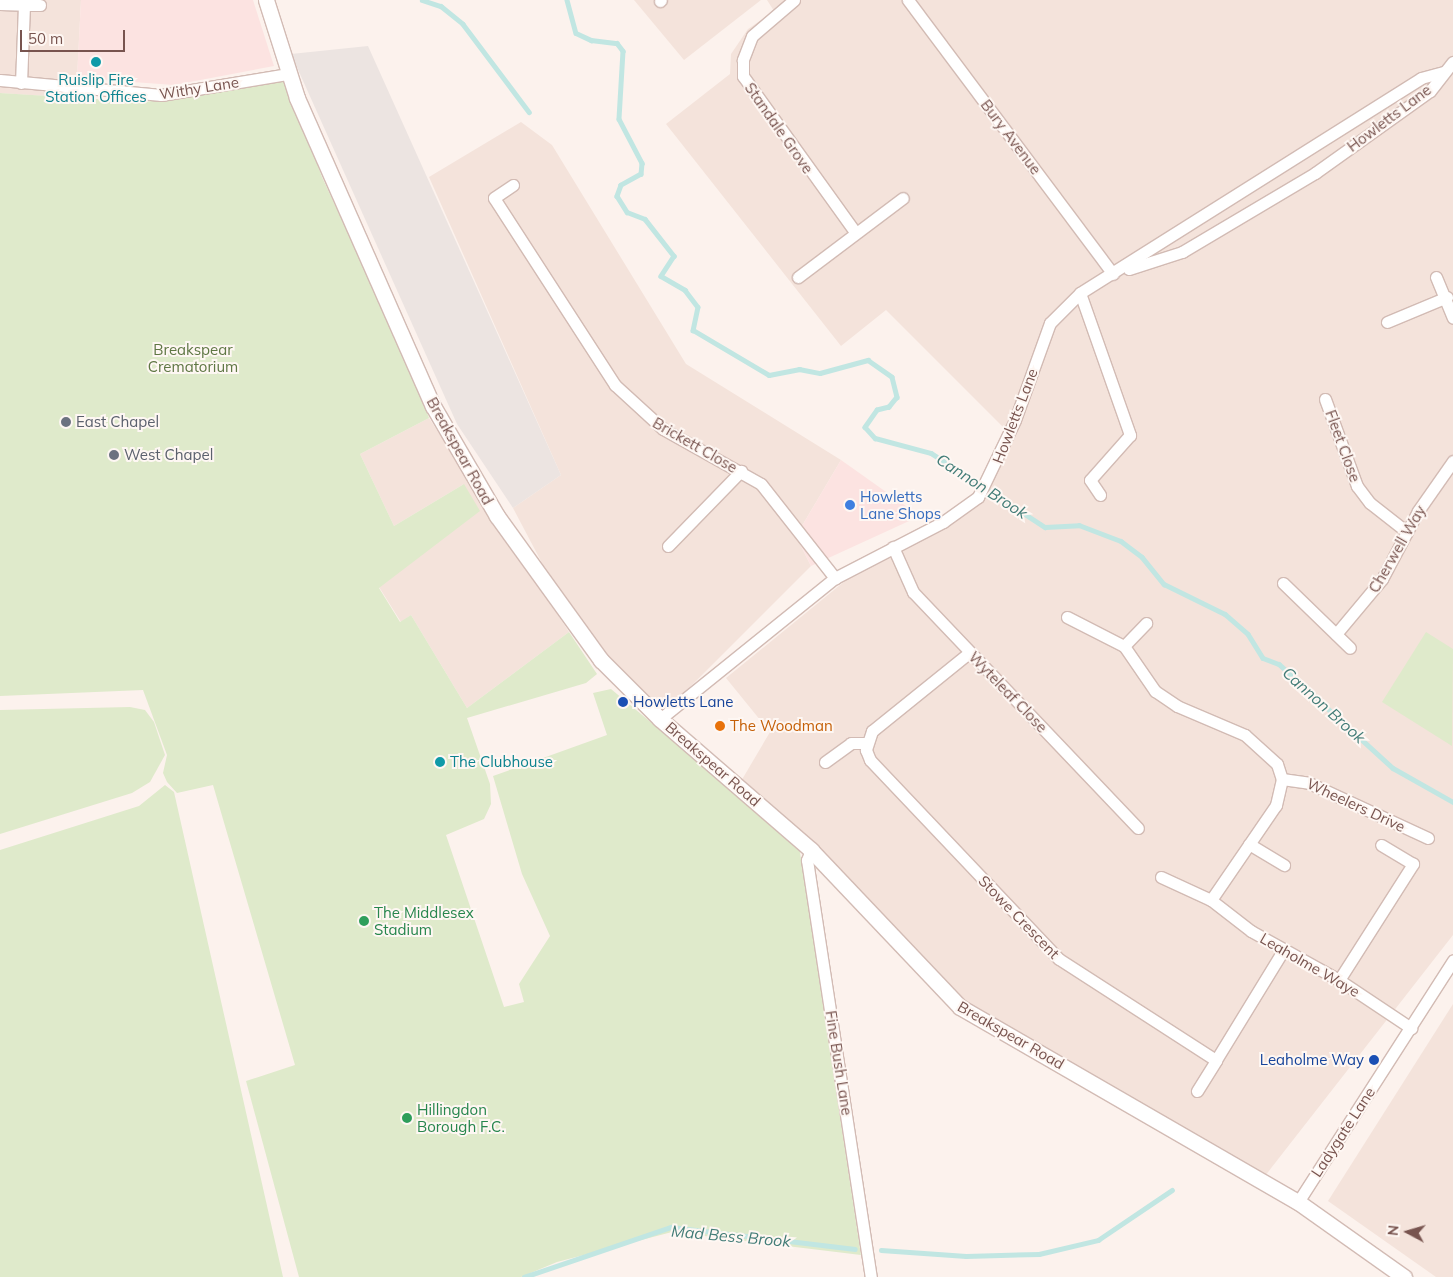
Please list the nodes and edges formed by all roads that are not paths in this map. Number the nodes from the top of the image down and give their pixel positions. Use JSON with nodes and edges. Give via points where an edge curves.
{"nodes":[{"id":1,"x":266,"y":0,"type":"edge"},
{"id":2,"x":908,"y":0,"type":"edge"},
{"id":3,"x":787,"y":2,"type":"edge"},
{"id":4,"x":0,"y":4,"type":"edge"},
{"id":5,"x":24,"y":4,"type":"junction"},
{"id":6,"x":40,"y":5,"type":"dead end"},
{"id":7,"x":1453,"y":62,"type":"edge"},
{"id":8,"x":1443,"y":72,"type":"junction"},
{"id":9,"x":288,"y":74,"type":"junction"},
{"id":10,"x":0,"y":80,"type":"edge"},
{"id":11,"x":21,"y":83,"type":"junction"},
{"id":12,"x":1321,"y":144,"type":"junction"},
{"id":13,"x":1332,"y":161,"type":"junction"},
{"id":14,"x":513,"y":185,"type":"dead end"},
{"id":15,"x":903,"y":198,"type":"dead end"},
{"id":16,"x":856,"y":233,"type":"junction"},
{"id":17,"x":1113,"y":274,"type":"junction"},
{"id":18,"x":798,"y":277,"type":"dead end"},
{"id":19,"x":1436,"y":277,"type":"dead end"},
{"id":20,"x":1080,"y":293,"type":"junction"},
{"id":21,"x":1447,"y":297,"type":"junction"},
{"id":22,"x":1453,"y":318,"type":"edge"},
{"id":23,"x":1387,"y":322,"type":"dead end"},
{"id":24,"x":1325,"y":399,"type":"dead end"},
{"id":25,"x":1453,"y":461,"type":"edge"},
{"id":26,"x":741,"y":471,"type":"junction"},
{"id":27,"x":1100,"y":495,"type":"dead end"},
{"id":28,"x":1407,"y":532,"type":"junction"},
{"id":29,"x":668,"y":546,"type":"dead end"},
{"id":30,"x":893,"y":546,"type":"junction"},
{"id":31,"x":836,"y":578,"type":"junction"},
{"id":32,"x":1283,"y":583,"type":"dead end"},
{"id":33,"x":1067,"y":617,"type":"dead end"},
{"id":34,"x":1146,"y":623,"type":"dead end"},
{"id":35,"x":1336,"y":634,"type":"junction"},
{"id":36,"x":1124,"y":646,"type":"junction"},
{"id":37,"x":1350,"y":648,"type":"dead end"},
{"id":38,"x":970,"y":652,"type":"junction"},
{"id":39,"x":660,"y":719,"type":"junction"},
{"id":40,"x":866,"y":743,"type":"junction"},
{"id":41,"x":825,"y":762,"type":"dead end"},
{"id":42,"x":1282,"y":779,"type":"junction"},
{"id":43,"x":1138,"y":828,"type":"dead end"},
{"id":44,"x":1428,"y":838,"type":"dead end"},
{"id":45,"x":1250,"y":844,"type":"junction"},
{"id":46,"x":1381,"y":845,"type":"dead end"},
{"id":47,"x":810,"y":850,"type":"junction"},
{"id":48,"x":1284,"y":865,"type":"dead end"},
{"id":49,"x":1161,"y":877,"type":"dead end"},
{"id":50,"x":1211,"y":900,"type":"junction"},
{"id":51,"x":1284,"y":949,"type":"junction"},
{"id":52,"x":1453,"y":961,"type":"edge"},
{"id":53,"x":1339,"y":980,"type":"junction"},
{"id":54,"x":1411,"y":1028,"type":"junction"},
{"id":55,"x":1216,"y":1060,"type":"junction"},
{"id":56,"x":1197,"y":1091,"type":"dead end"},
{"id":57,"x":1298,"y":1202,"type":"junction"},
{"id":58,"x":871,"y":1277,"type":"edge"},
{"id":59,"x":1404,"y":1277,"type":"edge"}],
"edges":[{"from":1,"to":9,"type":"street","name":"Breakspear Road"},
{"from":2,"to":17,"type":"street","name":"Bury Avenue"},
{"from":3,"to":16,"type":"street","name":"Standale Grove","via":[[752,36],[743,60],[744,76]]},
{"from":4,"to":5,"type":"street"},
{"from":5,"to":6,"type":"street"},
{"from":5,"to":11,"type":"street"},
{"from":7,"to":8,"type":"street","name":"Howletts Lane"},
{"from":8,"to":12,"type":"street","name":"Howletts Lane","via":[[1422,78]]},
{"from":8,"to":13,"type":"street","name":"Howletts Lane","via":[[1430,91]]},
{"from":9,"to":11,"type":"street","name":"Withy Lane","via":[[161,95]]},
{"from":9,"to":39,"type":"street","name":"Breakspear Road","via":[[433,406],[481,490],[601,660]]},
{"from":10,"to":11,"type":"street","name":"Withy Lane"},
{"from":12,"to":13,"type":"street","name":"Howletts Lane"},
{"from":12,"to":17,"type":"street","name":"Howletts Lane"},
{"from":13,"to":17,"type":"street","name":"Howletts Lane","via":[[1182,252]]},
{"from":14,"to":26,"type":"street","name":"Brickett Close","via":[[494,198],[615,385],[663,429]]},
{"from":15,"to":16,"type":"street"},
{"from":16,"to":18,"type":"street"},
{"from":17,"to":20,"type":"street","name":"Howletts Lane"},
{"from":19,"to":21,"type":"street"},
{"from":20,"to":27,"type":"street","via":[[1130,435],[1090,480]]},
{"from":20,"to":30,"type":"street","name":"Howletts Lane","via":[[1050,323],[990,478],[980,494],[943,522]]},
{"from":21,"to":22,"type":"street"},
{"from":21,"to":23,"type":"street"},
{"from":24,"to":28,"type":"street","name":"Fleet Close","via":[[1357,486],[1370,503]]},
{"from":25,"to":28,"type":"street","name":"Cherwell Way"},
{"from":26,"to":29,"type":"street"},
{"from":26,"to":31,"type":"street","name":"Brickett Close","via":[[779,503]]},
{"from":28,"to":35,"type":"street","name":"Cherwell Way","via":[[1378,585]]},
{"from":30,"to":31,"type":"street","name":"Howletts Lane"},
{"from":30,"to":38,"type":"street","name":"Wyteleaf Close","via":[[913,592]]},
{"from":31,"to":39,"type":"street","name":"Howletts Lane"},
{"from":32,"to":35,"type":"street"},
{"from":33,"to":36,"type":"street"},
{"from":34,"to":36,"type":"street"},
{"from":35,"to":37,"type":"street"},
{"from":36,"to":42,"type":"street","via":[[1155,690],[1177,706],[1259,744],[1277,764]]},
{"from":38,"to":40,"type":"street","via":[[872,731]]},
{"from":38,"to":43,"type":"street","name":"Wyteleaf Close"},
{"from":39,"to":47,"type":"street","name":"Breakspear Road"},
{"from":40,"to":41,"type":"street","via":[[850,743]]},
{"from":40,"to":55,"type":"street","name":"Stowe Crescent","via":[[870,760],[1059,959]]},
{"from":42,"to":44,"type":"street","name":"Wheelers Drive","via":[[1309,783]]},
{"from":42,"to":45,"type":"street","via":[[1276,805]]},
{"from":45,"to":48,"type":"street"},
{"from":45,"to":50,"type":"street"},
{"from":46,"to":53,"type":"street","via":[[1413,864]]},
{"from":47,"to":57,"type":"street","name":"Breakspear Road","via":[[960,1007]]},
{"from":47,"to":58,"type":"street","name":"Fine Bush Lane","via":[[807,860]]},
{"from":49,"to":50,"type":"street","name":"Leaholme Waye"},
{"from":50,"to":51,"type":"street","name":"Leaholme Waye","via":[[1235,920]]},
{"from":51,"to":53,"type":"street","name":"Leaholme Waye"},
{"from":51,"to":55,"type":"street"},
{"from":52,"to":54,"type":"street","name":"Ladygate Lane"},
{"from":53,"to":54,"type":"street","name":"Leaholme Waye"},
{"from":54,"to":57,"type":"street","name":"Ladygate Lane"},
{"from":55,"to":56,"type":"street"},
{"from":57,"to":59,"type":"street","name":"Breakspear Road"}]}
